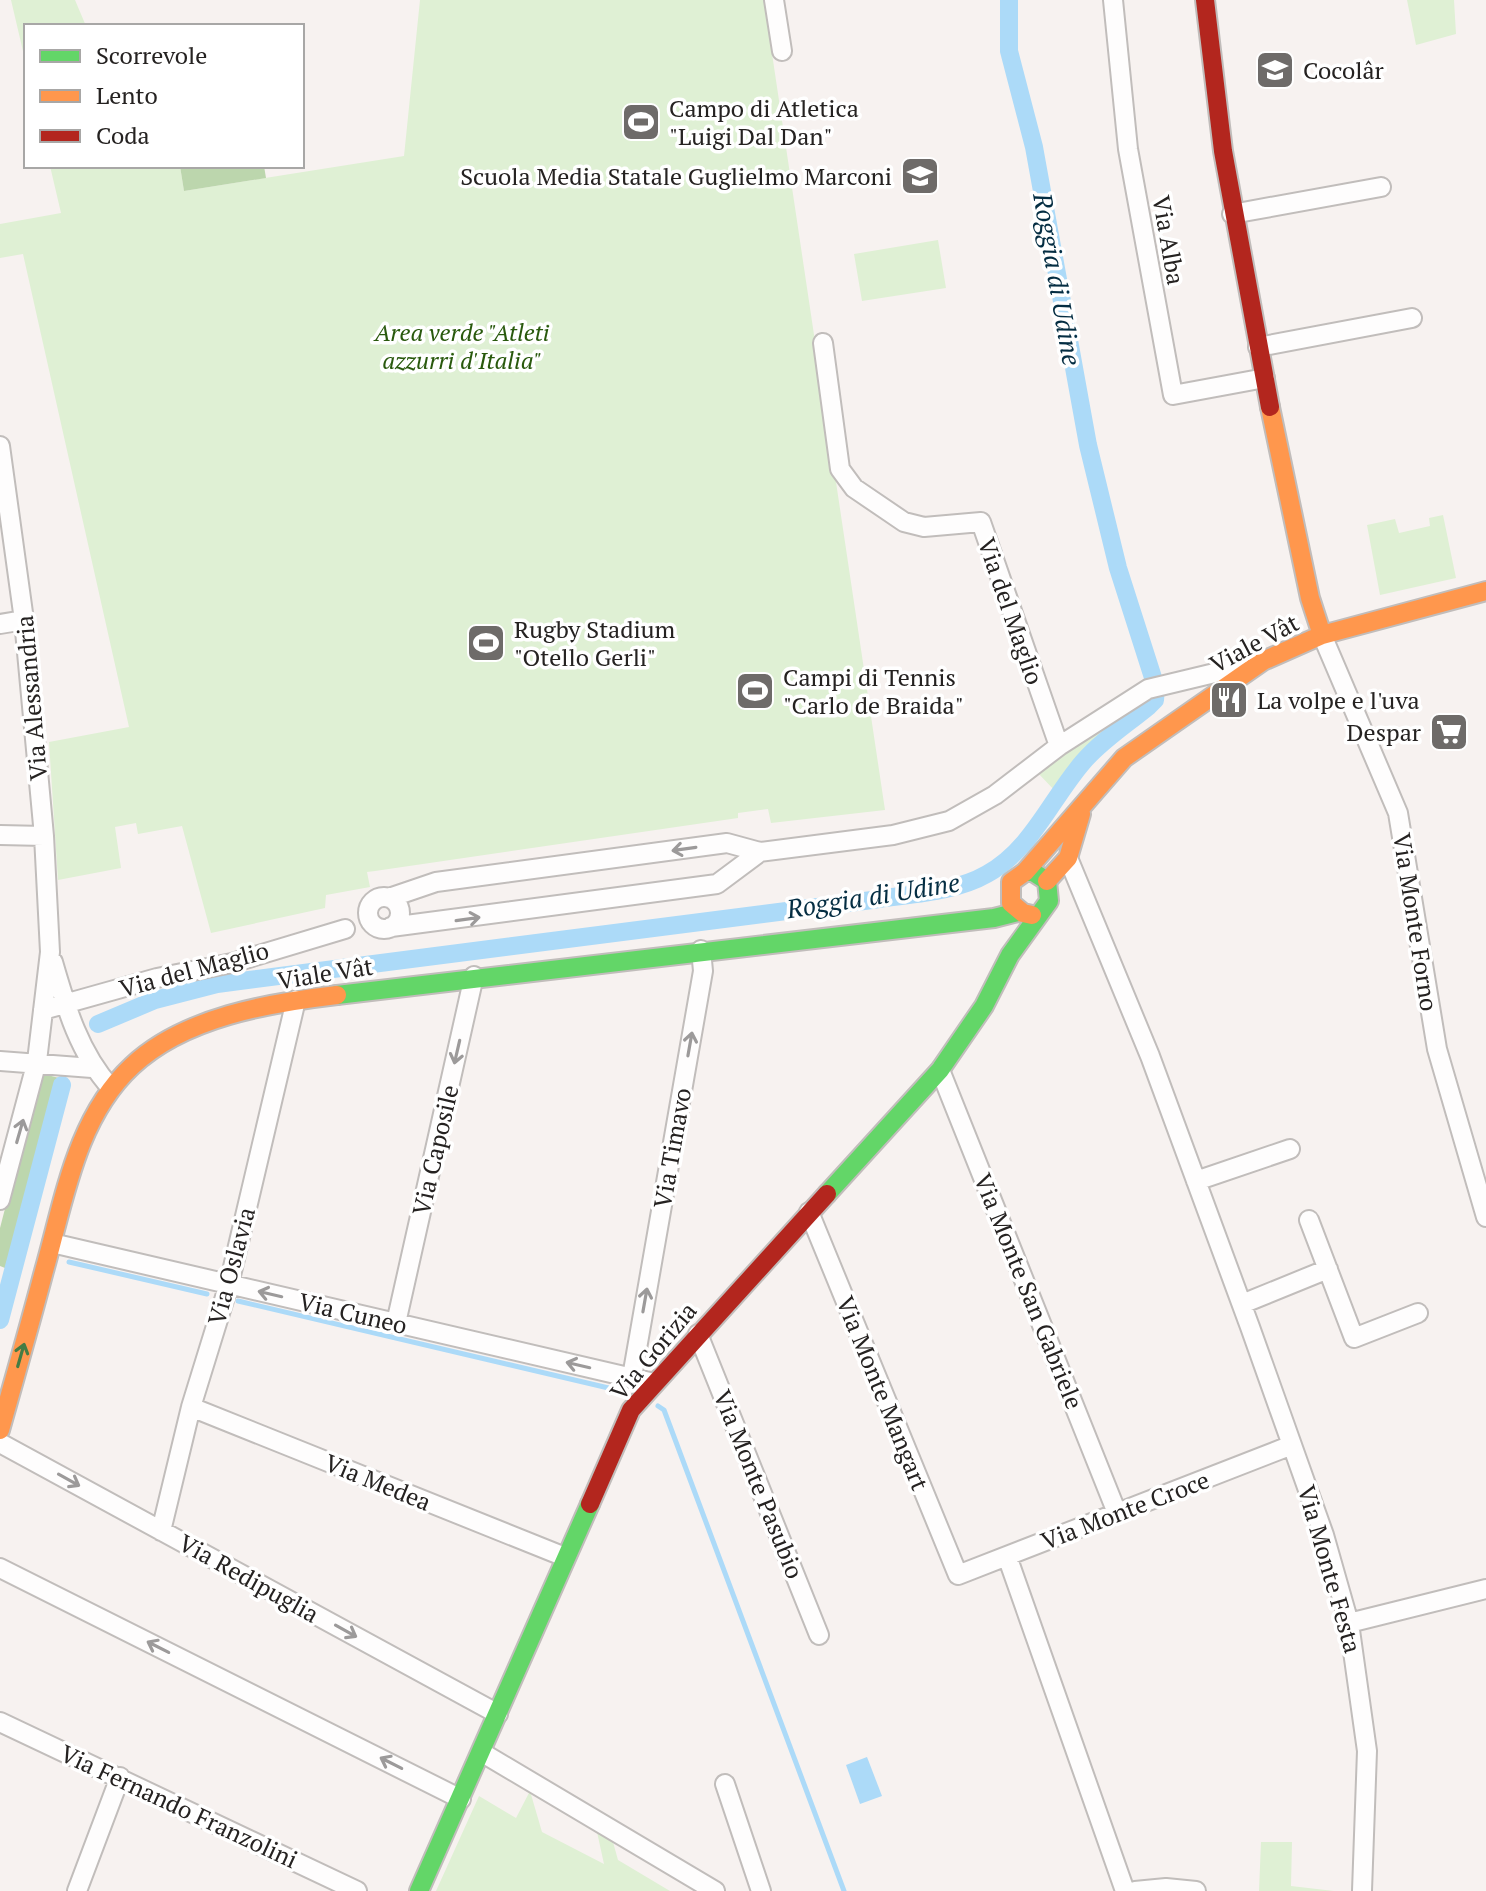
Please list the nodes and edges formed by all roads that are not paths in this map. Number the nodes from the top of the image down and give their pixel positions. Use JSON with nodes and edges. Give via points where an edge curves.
{"nodes":[{"id":1,"x":774,"y":0,"type":"edge"},
{"id":2,"x":1113,"y":0,"type":"edge"},
{"id":3,"x":1205,"y":0,"type":"edge"},
{"id":4,"x":782,"y":51,"type":"dead end"},
{"id":5,"x":1381,"y":187,"type":"dead end"},
{"id":6,"x":1232,"y":214,"type":"junction"},
{"id":7,"x":1412,"y":318,"type":"dead end"},
{"id":8,"x":823,"y":343,"type":"dead end"},
{"id":9,"x":1258,"y":347,"type":"junction"},
{"id":10,"x":1265,"y":378,"type":"junction"},
{"id":11,"x":0,"y":446,"type":"edge"},
{"id":12,"x":1486,"y":591,"type":"edge"},
{"id":13,"x":24,"y":620,"type":"junction"},
{"id":14,"x":0,"y":624,"type":"edge"},
{"id":15,"x":1322,"y":635,"type":"junction"},
{"id":16,"x":1263,"y":661,"type":"junction"},
{"id":17,"x":1059,"y":746,"type":"junction"},
{"id":18,"x":1083,"y":807,"type":"junction"},
{"id":19,"x":0,"y":835,"type":"edge"},
{"id":20,"x":44,"y":836,"type":"junction"},
{"id":21,"x":720,"y":844,"type":"junction"},
{"id":22,"x":760,"y":852,"type":"junction"},
{"id":23,"x":1068,"y":858,"type":"junction"},
{"id":24,"x":1025,"y":872,"type":"junction"},
{"id":25,"x":732,"y":873,"type":"junction"},
{"id":26,"x":1047,"y":881,"type":"junction"},
{"id":27,"x":1007,"y":891,"type":"junction"},
{"id":28,"x":1084,"y":893,"type":"junction"},
{"id":29,"x":380,"y":901,"type":"junction"},
{"id":30,"x":1032,"y":910,"type":"junction"},
{"id":31,"x":927,"y":924,"type":"junction"},
{"id":32,"x":385,"y":928,"type":"junction"},
{"id":33,"x":345,"y":929,"type":"junction"},
{"id":34,"x":701,"y":950,"type":"junction"},
{"id":35,"x":50,"y":952,"type":"junction"},
{"id":36,"x":474,"y":976,"type":"junction"},
{"id":37,"x":296,"y":1000,"type":"junction"},
{"id":38,"x":65,"y":1004,"type":"junction"},
{"id":39,"x":43,"y":1010,"type":"junction"},
{"id":40,"x":0,"y":1061,"type":"edge"},
{"id":41,"x":37,"y":1061,"type":"junction"},
{"id":42,"x":92,"y":1068,"type":"junction"},
{"id":43,"x":940,"y":1070,"type":"junction"},
{"id":44,"x":111,"y":1088,"type":"junction"},
{"id":45,"x":1290,"y":1149,"type":"dead end"},
{"id":46,"x":1196,"y":1181,"type":"junction"},
{"id":47,"x":0,"y":1200,"type":"edge"},
{"id":48,"x":809,"y":1212,"type":"junction"},
{"id":49,"x":1486,"y":1217,"type":"edge"},
{"id":50,"x":1309,"y":1220,"type":"dead end"},
{"id":51,"x":52,"y":1243,"type":"junction"},
{"id":52,"x":1328,"y":1269,"type":"junction"},
{"id":53,"x":229,"y":1284,"type":"junction"},
{"id":54,"x":1242,"y":1304,"type":"junction"},
{"id":55,"x":1418,"y":1313,"type":"dead end"},
{"id":56,"x":396,"y":1323,"type":"junction"},
{"id":57,"x":698,"y":1334,"type":"junction"},
{"id":58,"x":637,"y":1346,"type":"junction"},
{"id":59,"x":632,"y":1377,"type":"junction"},
{"id":60,"x":654,"y":1383,"type":"junction"},
{"id":61,"x":191,"y":1407,"type":"junction"},
{"id":62,"x":0,"y":1430,"type":"edge"},
{"id":63,"x":0,"y":1443,"type":"edge"},
{"id":64,"x":1292,"y":1445,"type":"junction"},
{"id":65,"x":1117,"y":1513,"type":"junction"},
{"id":66,"x":161,"y":1531,"type":"junction"},
{"id":67,"x":1007,"y":1556,"type":"junction"},
{"id":68,"x":565,"y":1557,"type":"junction"},
{"id":69,"x":0,"y":1568,"type":"edge"},
{"id":70,"x":958,"y":1575,"type":"joint"},
{"id":71,"x":1486,"y":1589,"type":"edge"},
{"id":72,"x":1349,"y":1623,"type":"junction"},
{"id":73,"x":819,"y":1635,"type":"dead end"},
{"id":74,"x":498,"y":1714,"type":"junction"},
{"id":75,"x":0,"y":1722,"type":"edge"},
{"id":76,"x":481,"y":1752,"type":"junction"},
{"id":77,"x":120,"y":1777,"type":"junction"},
{"id":78,"x":725,"y":1784,"type":"dead end"},
{"id":79,"x":461,"y":1799,"type":"junction"},
{"id":80,"x":77,"y":1891,"type":"edge"},
{"id":81,"x":357,"y":1891,"type":"edge"},
{"id":82,"x":419,"y":1891,"type":"edge"},
{"id":83,"x":715,"y":1891,"type":"edge"},
{"id":84,"x":761,"y":1891,"type":"edge"},
{"id":85,"x":1125,"y":1891,"type":"edge"},
{"id":86,"x":1135,"y":1891,"type":"edge"},
{"id":87,"x":1196,"y":1891,"type":"edge"},
{"id":88,"x":1362,"y":1891,"type":"edge"}],
"edges":[{"from":1,"to":4,"type":"street"},
{"from":2,"to":10,"type":"street","name":"Via Alba","via":[[1128,149],[1173,395]]},
{"from":3,"to":6,"type":"main road"},
{"from":5,"to":6,"type":"street"},
{"from":6,"to":9,"type":"main road"},
{"from":7,"to":9,"type":"street"},
{"from":8,"to":17,"type":"street","name":"Via del Maglio","via":[[840,469],[867,499],[904,522],[924,527],[981,522]]},
{"from":9,"to":10,"type":"main road"},
{"from":10,"to":15,"type":"main road"},
{"from":11,"to":13,"type":"street","name":"Via Alessandria"},
{"from":12,"to":15,"type":"main road","name":"Viale Vât"},
{"from":13,"to":14,"type":"street"},
{"from":13,"to":20,"type":"street","name":"Via Alessandria"},
{"from":15,"to":16,"type":"main road","name":"Viale Vât"},
{"from":15,"to":49,"type":"street","name":"Via Monte Forno","via":[[1398,813],[1437,1049]]},
{"from":16,"to":17,"type":"street","name":"Via del Maglio","via":[[1155,687]]},
{"from":16,"to":18,"type":"main road","name":"Viale Vât","via":[[1124,758]]},
{"from":17,"to":22,"type":"street","name":"Via del Maglio","via":[[995,795],[949,821],[893,835]]},
{"from":18,"to":23,"type":"main road","name":"Viale Vât"},
{"from":18,"to":24,"type":"main road","name":"Viale Vât"},
{"from":19,"to":20,"type":"street"},
{"from":20,"to":35,"type":"street","name":"Via Alessandria"},
{"from":21,"to":22,"type":"street","name":"Via del Maglio"},
{"from":21,"to":25,"type":"street","via":[[733,857]]},
{"from":21,"to":29,"type":"street","name":"Via del Maglio","one_way":true,"via":[[436,882]]},
{"from":22,"to":25,"type":"street","name":"Via del Maglio"},
{"from":23,"to":26,"type":"main road","name":"Viale Vât"},
{"from":23,"to":28,"type":"street","name":"Via Monte Festa"},
{"from":24,"to":26,"type":"main road"},
{"from":24,"to":27,"type":"main road","name":"Viale Vât","via":[[1013,878]]},
{"from":32,"to":25,"type":"street","name":"Via del Maglio","one_way":true,"via":[[717,884]]},
{"from":26,"to":28,"type":"street","via":[[1072,882]]},
{"from":26,"to":30,"type":"main road"},
{"from":27,"to":30,"type":"main road","via":[[1009,903]]},
{"from":27,"to":31,"type":"main road","name":"Viale Vât"},
{"from":28,"to":30,"type":"street","name":"Viale Vât"},
{"from":28,"to":46,"type":"street","name":"Via Monte Festa"},
{"from":29,"to":32,"type":"street","via":[[370,918]]},
{"from":29,"to":32,"type":"street","via":[[400,910],[398,920]]},
{"from":29,"to":33,"type":"street","name":"Via del Maglio"},
{"from":30,"to":31,"type":"main road","name":"Viale Vât"},
{"from":30,"to":43,"type":"main road","name":"Via Gorizia","via":[[984,1006]]},
{"from":31,"to":34,"type":"main road","name":"Viale Vât"},
{"from":32,"to":33,"type":"street","name":"Via del Maglio"},
{"from":33,"to":38,"type":"street","name":"Via del Maglio"},
{"from":34,"to":36,"type":"main road","name":"Viale Vât"},
{"from":58,"to":34,"type":"street","name":"Via Timavo","one_way":true,"via":[[703,971]]},
{"from":35,"to":38,"type":"street","name":"Via Alessandria"},
{"from":35,"to":39,"type":"street","name":"Via Alessandria"},
{"from":36,"to":37,"type":"main road","name":"Viale Vât"},
{"from":36,"to":56,"type":"street","name":"Via Caposile","one_way":true},
{"from":37,"to":44,"type":"main road","name":"Viale Vât","via":[[236,1015],[178,1039],[135,1063]]},
{"from":37,"to":53,"type":"street","name":"Via Oslavia"},
{"from":38,"to":39,"type":"street","name":"Via del Maglio"},
{"from":38,"to":42,"type":"street","name":"Via Alessandria"},
{"from":39,"to":41,"type":"street","name":"Via Alessandria"},
{"from":40,"to":41,"type":"street"},
{"from":41,"to":42,"type":"street"},
{"from":47,"to":41,"type":"street","name":"Via Alessandria","one_way":true},
{"from":42,"to":44,"type":"street"},
{"from":43,"to":48,"type":"main road","name":"Via Gorizia"},
{"from":43,"to":65,"type":"street","name":"Via Monte San Gabriele"},
{"from":44,"to":51,"type":"main road","name":"Viale Vât","via":[[83,1143]]},
{"from":45,"to":46,"type":"street"},
{"from":46,"to":54,"type":"street","name":"Via Monte Festa"},
{"from":48,"to":57,"type":"main road","name":"Via Gorizia"},
{"from":48,"to":70,"type":"street","name":"Via Monte Mangart"},
{"from":50,"to":52,"type":"street"},
{"from":51,"to":53,"type":"street","name":"Via Cuneo"},
{"from":62,"to":51,"type":"main road","name":"Viale Vât","one_way":true},
{"from":52,"to":54,"type":"street"},
{"from":52,"to":55,"type":"street","via":[[1354,1338]]},
{"from":56,"to":53,"type":"street","name":"Via Cuneo","one_way":true},
{"from":53,"to":61,"type":"street","name":"Via Oslavia"},
{"from":54,"to":64,"type":"street","name":"Via Monte Festa"},
{"from":59,"to":56,"type":"street","name":"Via Cuneo","one_way":true},
{"from":57,"to":60,"type":"main road","name":"Via Gorizia"},
{"from":57,"to":73,"type":"street","name":"Via Monte Pasubio"},
{"from":58,"to":59,"type":"street","name":"Via Timavo"},
{"from":58,"to":60,"type":"street"},
{"from":59,"to":60,"type":"street","name":"Via Cuneo"},
{"from":60,"to":68,"type":"main road","name":"Via Gorizia","via":[[618,1433]]},
{"from":61,"to":66,"type":"street","name":"Via Oslavia"},
{"from":61,"to":68,"type":"street","name":"Via Medea"},
{"from":63,"to":66,"type":"street","name":"Via Redipuglia","one_way":true},
{"from":64,"to":65,"type":"street","name":"Via Monte Croce"},
{"from":64,"to":72,"type":"street","name":"Via Monte Festa"},
{"from":65,"to":67,"type":"street","name":"Via Monte Croce"},
{"from":66,"to":74,"type":"street","name":"Via Redipuglia","one_way":true},
{"from":67,"to":70,"type":"street","name":"Via Monte Croce"},
{"from":67,"to":85,"type":"street"},
{"from":68,"to":74,"type":"main road","name":"Via Gorizia"},
{"from":79,"to":69,"type":"street","one_way":true},
{"from":71,"to":72,"type":"street"},
{"from":72,"to":88,"type":"street","name":"Via Monte Festa","via":[[1367,1751]]},
{"from":74,"to":76,"type":"main road","name":"Via Gorizia"},
{"from":75,"to":77,"type":"street","name":"Via Fernando Franzolini"},
{"from":76,"to":79,"type":"main road","name":"Via Gorizia"},
{"from":76,"to":83,"type":"street"},
{"from":77,"to":80,"type":"street"},
{"from":77,"to":81,"type":"street","name":"Via Fernando Franzolini"},
{"from":78,"to":84,"type":"street"},
{"from":79,"to":82,"type":"main road","name":"Via Gorizia"},
{"from":86,"to":87,"type":"street"}]}
